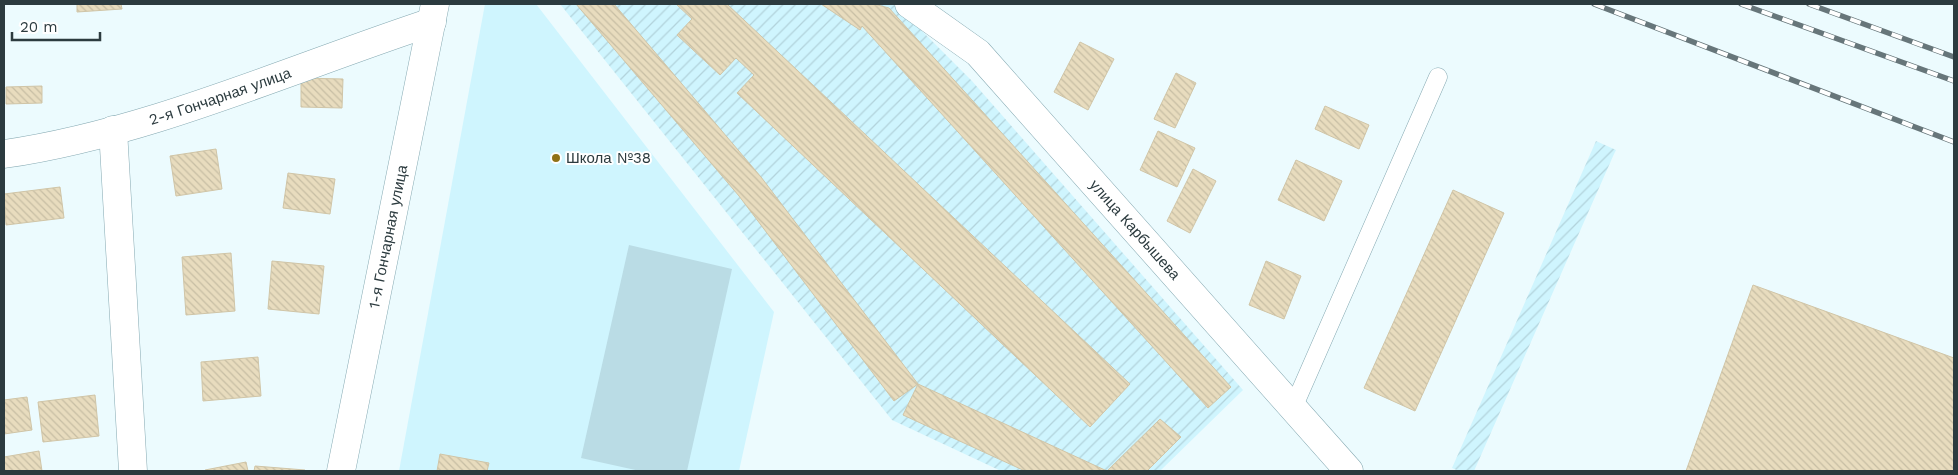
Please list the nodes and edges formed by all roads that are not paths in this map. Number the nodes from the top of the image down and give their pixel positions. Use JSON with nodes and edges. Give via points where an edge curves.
{"nodes":[{"id":1,"x":909,"y":4,"type":"edge"},
{"id":2,"x":433,"y":13,"type":"edge"},
{"id":3,"x":1438,"y":77,"type":"dead end"},
{"id":4,"x":113,"y":130,"type":"junction"},
{"id":5,"x":4,"y":154,"type":"edge"},
{"id":6,"x":1293,"y":408,"type":"junction"},
{"id":7,"x":1334,"y":466,"type":"edge"},
{"id":8,"x":133,"y":471,"type":"edge"},
{"id":9,"x":341,"y":471,"type":"edge"}],
"edges":[{"from":1,"to":6,"type":"street","name":"улица Карбышева","via":[[978,53]]},
{"from":2,"to":4,"type":"street","name":"2-я Гончарная улица","via":[[138,124]]},
{"from":2,"to":9,"type":"street","name":"1-я Гончарная улица"},
{"from":3,"to":6,"type":"lane"},
{"from":4,"to":5,"type":"street","name":"2-я Гончарная улица"},
{"from":4,"to":8,"type":"street"},
{"from":6,"to":7,"type":"street","name":"улица Карбышева"}]}
